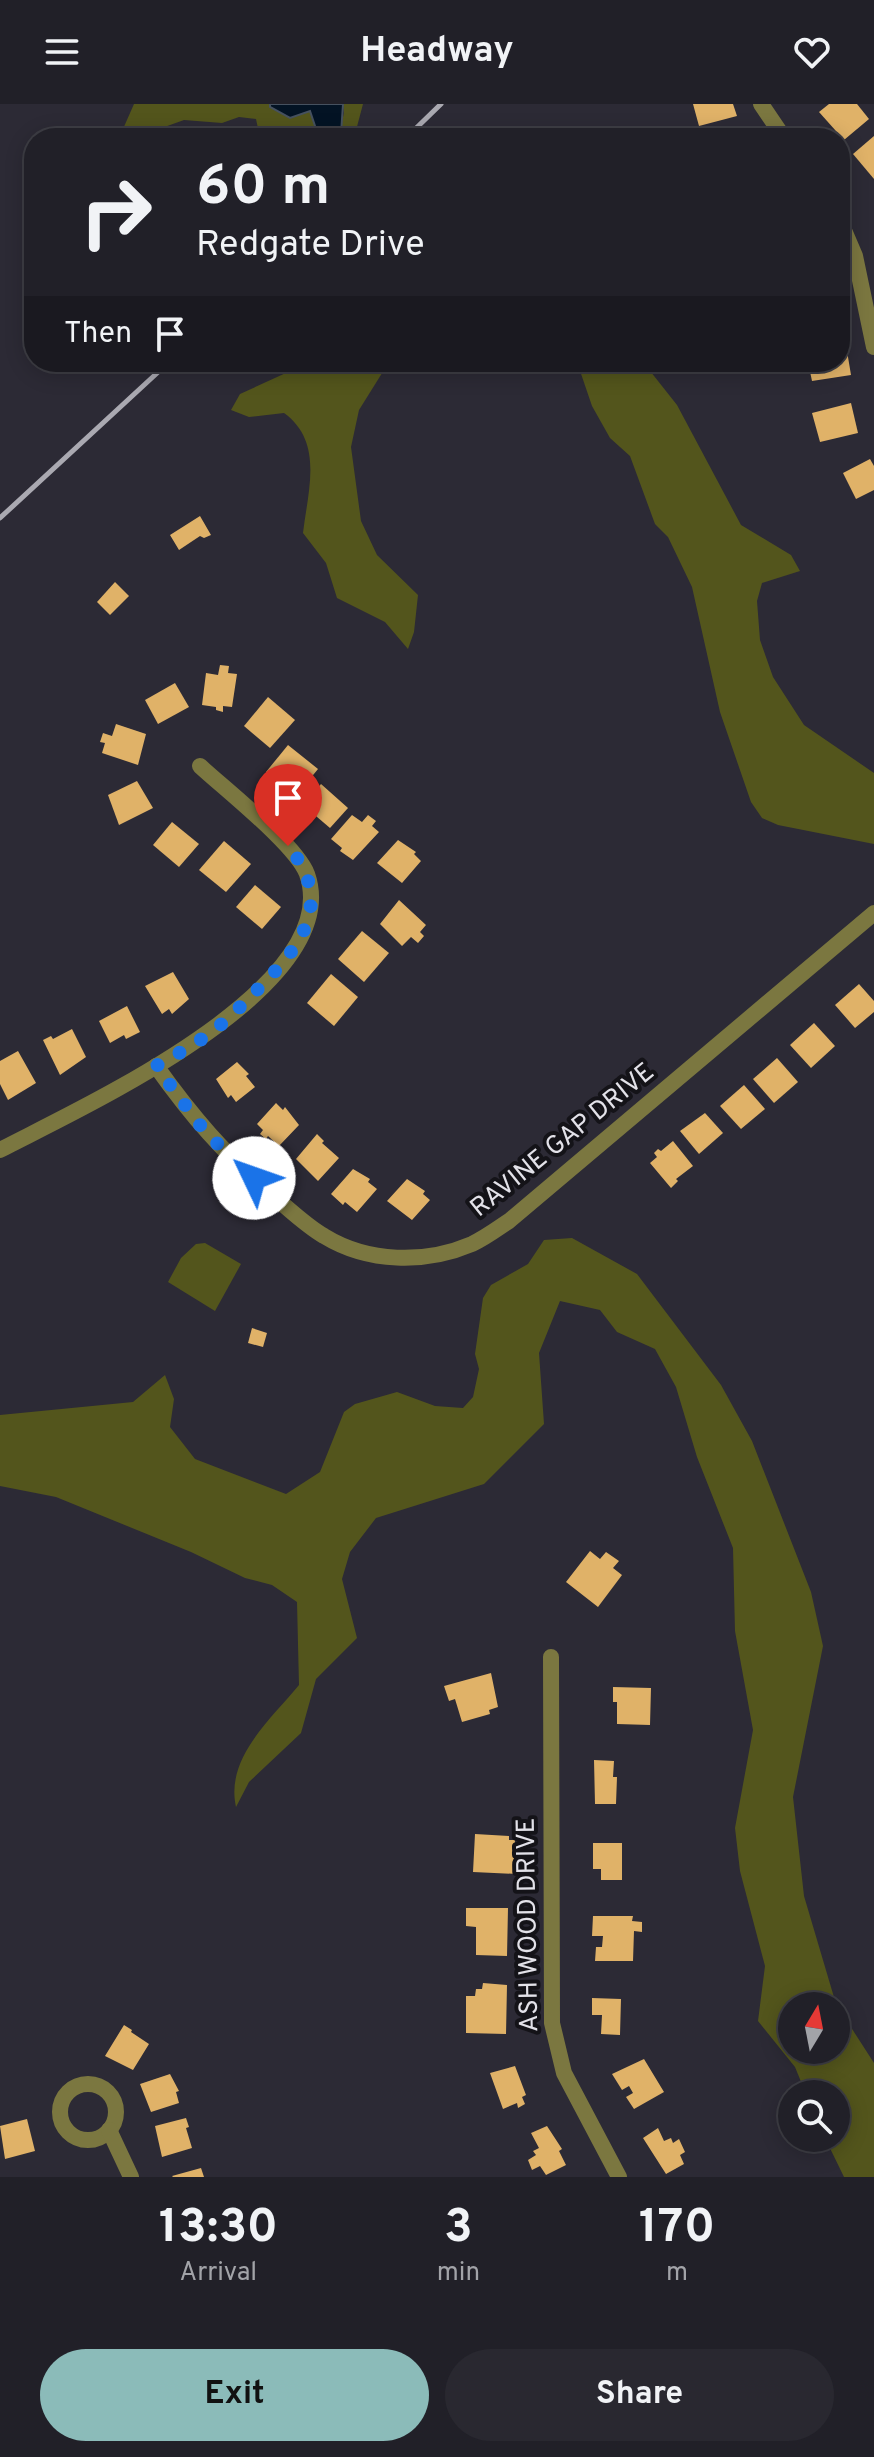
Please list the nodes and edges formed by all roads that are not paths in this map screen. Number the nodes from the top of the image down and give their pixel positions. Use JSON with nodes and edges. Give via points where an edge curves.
{"nodes":[{"id":1,"x":761,"y":104,"type":"edge"},
{"id":2,"x":777,"y":128,"type":"edge"},
{"id":3,"x":850,"y":248,"type":"edge"},
{"id":4,"x":874,"y":344,"type":"edge"},
{"id":5,"x":200,"y":766,"type":"dead end"},
{"id":6,"x":874,"y":913,"type":"edge"},
{"id":7,"x":156,"y":1066,"type":"junction"},
{"id":8,"x":0,"y":1150,"type":"edge"},
{"id":9,"x":551,"y":1657,"type":"dead end"},
{"id":10,"x":109,"y":2130,"type":"dead end"},
{"id":11,"x":131,"y":2177,"type":"edge"},
{"id":12,"x":619,"y":2177,"type":"edge"}],
"edges":[{"from":1,"to":2,"type":"street"},
{"from":3,"to":4,"type":"street"},
{"from":5,"to":7,"type":"street","via":[[299,859],[307,873],[311,908],[300,943],[283,964],[210,1033]]},
{"from":6,"to":7,"type":"street","name":"RAVINE GAP DRIVE","via":[[509,1221],[446,1253],[382,1257],[323,1236],[223,1150]]},
{"from":7,"to":8,"type":"street"},
{"from":9,"to":12,"type":"street","name":"ASH WOOD DRIVE","via":[[552,2023],[564,2073]]},
{"from":10,"to":11,"type":"street"}]}
